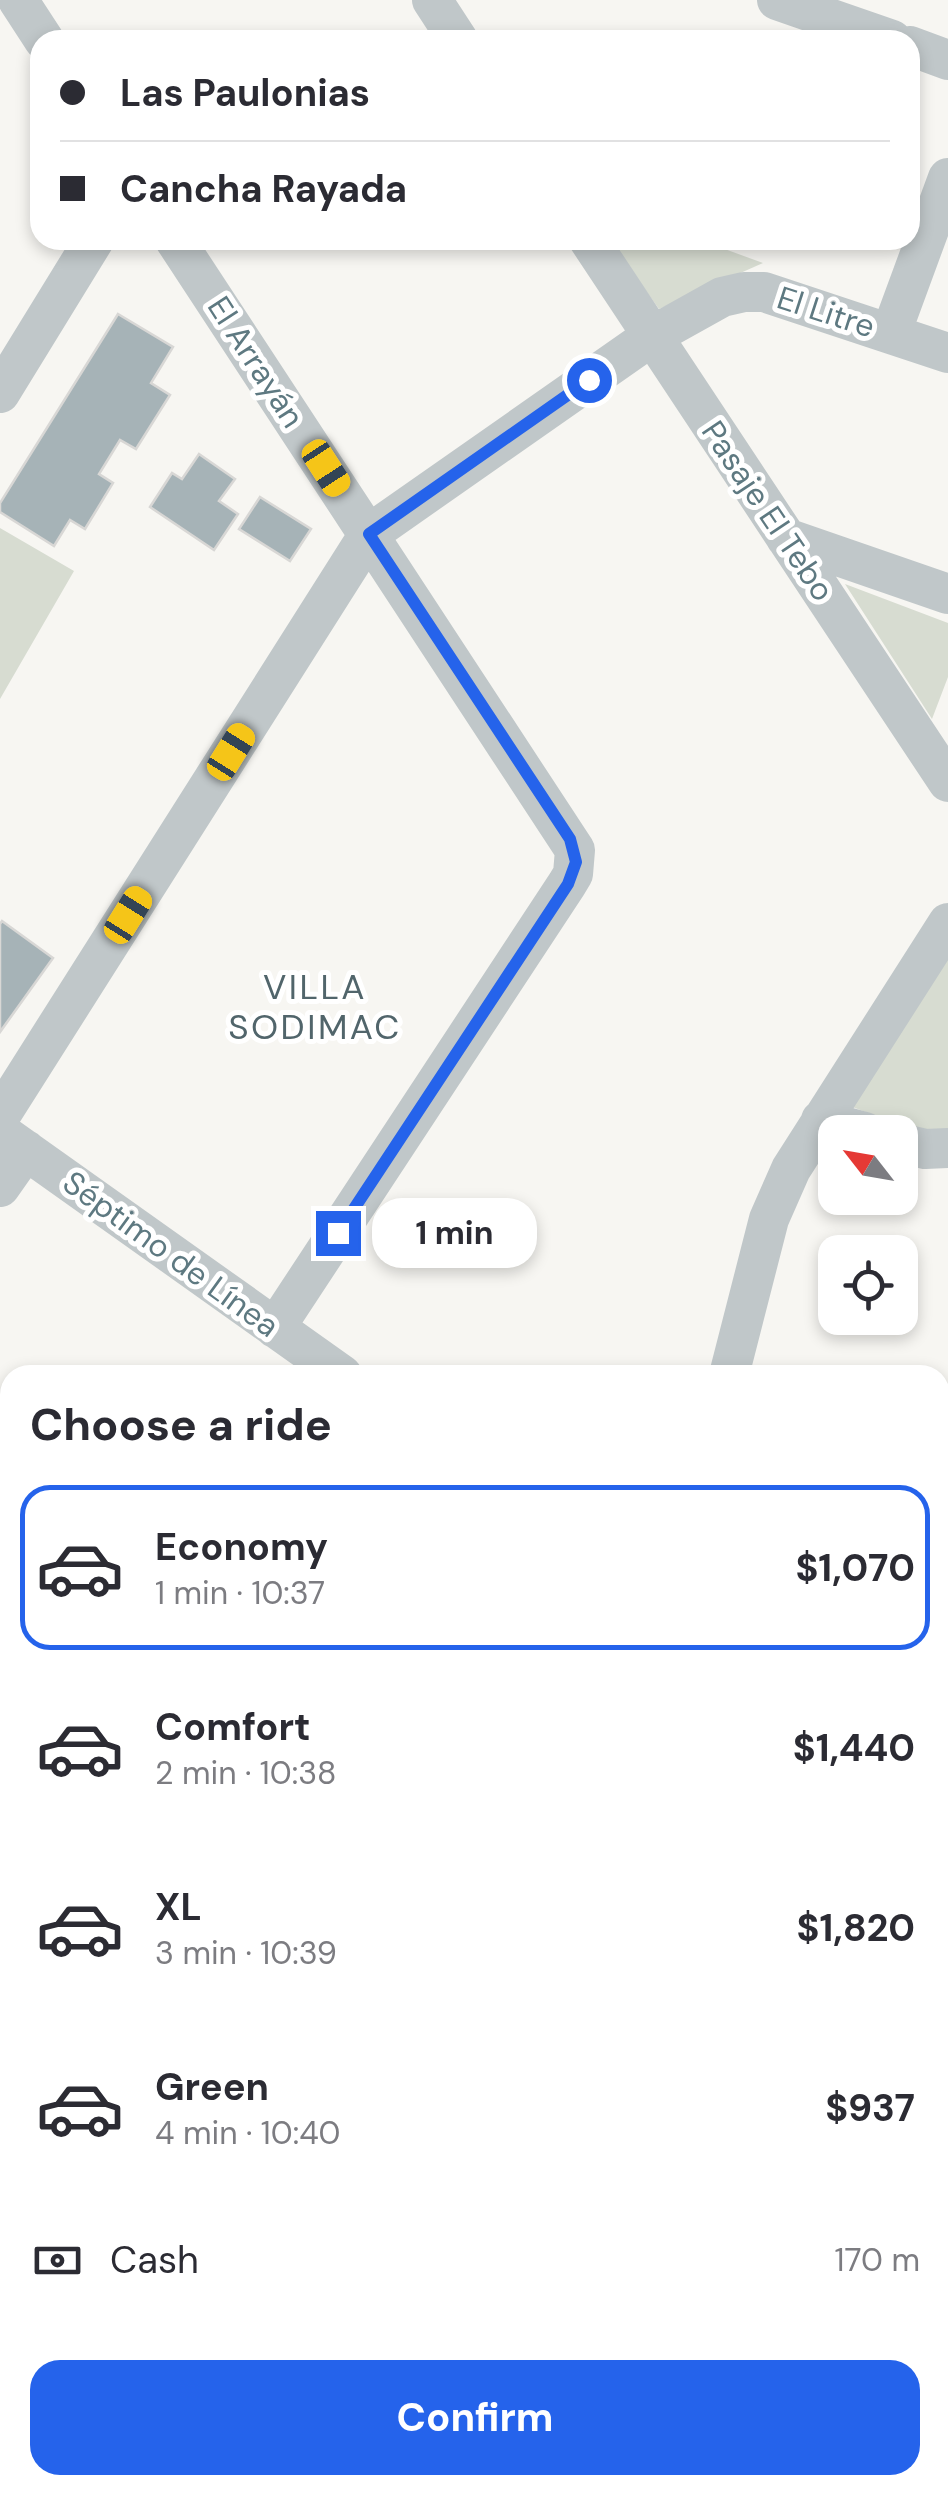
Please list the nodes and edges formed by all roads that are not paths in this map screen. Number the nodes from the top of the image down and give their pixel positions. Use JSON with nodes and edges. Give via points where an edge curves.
{"nodes":[{"id":1,"x":18,"y":0,"type":"edge"},
{"id":2,"x":432,"y":0,"type":"edge"},
{"id":3,"x":777,"y":0,"type":"edge"},
{"id":4,"x":38,"y":30,"type":"edge"},
{"id":5,"x":452,"y":30,"type":"edge"},
{"id":6,"x":863,"y":30,"type":"edge"},
{"id":7,"x":920,"y":50,"type":"edge"},
{"id":8,"x":948,"y":60,"type":"edge"},
{"id":9,"x":948,"y":178,"type":"edge"},
{"id":10,"x":88,"y":250,"type":"edge"},
{"id":11,"x":183,"y":250,"type":"edge"},
{"id":12,"x":596,"y":250,"type":"edge"},
{"id":13,"x":892,"y":333,"type":"junction"},
{"id":14,"x":652,"y":336,"type":"junction"},
{"id":15,"x":948,"y":353,"type":"edge"},
{"id":16,"x":0,"y":392,"type":"edge"},
{"id":17,"x":369,"y":534,"type":"junction"},
{"id":18,"x":786,"y":538,"type":"junction"},
{"id":19,"x":948,"y":594,"type":"edge"},
{"id":20,"x":948,"y":782,"type":"edge"},
{"id":21,"x":948,"y":923,"type":"edge"},
{"id":22,"x":824,"y":1115,"type":"edge"},
{"id":23,"x":0,"y":1116,"type":"edge"},
{"id":24,"x":818,"y":1125,"type":"edge"},
{"id":25,"x":13,"y":1141,"type":"edge"},
{"id":26,"x":918,"y":1147,"type":"edge"},
{"id":27,"x":948,"y":1148,"type":"edge"},
{"id":28,"x":0,"y":1187,"type":"edge"},
{"id":29,"x":275,"y":1328,"type":"junction"},
{"id":30,"x":324,"y":1365,"type":"edge"},
{"id":31,"x":732,"y":1365,"type":"edge"}],
"edges":[{"from":1,"to":4,"type":"street"},
{"from":2,"to":5,"type":"street"},
{"from":3,"to":6,"type":"street"},
{"from":7,"to":8,"type":"street"},
{"from":9,"to":13,"type":"street"},
{"from":10,"to":16,"type":"street"},
{"from":11,"to":17,"type":"street","name":"El Arrayán"},
{"from":12,"to":14,"type":"street","name":"Pasaje El Tebo"},
{"from":13,"to":14,"type":"street","name":"El Litre","via":[[764,292],[744,292]]},
{"from":13,"to":15,"type":"street","name":"El Litre"},
{"from":14,"to":17,"type":"street","name":"El Litre"},
{"from":14,"to":18,"type":"street","name":"Pasaje El Tebo"},
{"from":17,"to":23,"type":"street"},
{"from":17,"to":29,"type":"street","name":"El Arrayán","via":[[570,839],[576,862],[568,884]]},
{"from":18,"to":19,"type":"street"},
{"from":18,"to":20,"type":"street","name":"Pasaje El Tebo"},
{"from":21,"to":22,"type":"street"},
{"from":24,"to":31,"type":"street","via":[[770,1219]]},
{"from":25,"to":28,"type":"street"},
{"from":25,"to":29,"type":"street","name":"Séptimo de Línea"},
{"from":26,"to":27,"type":"street"},
{"from":29,"to":30,"type":"street","name":"Séptimo de Línea"}]}
